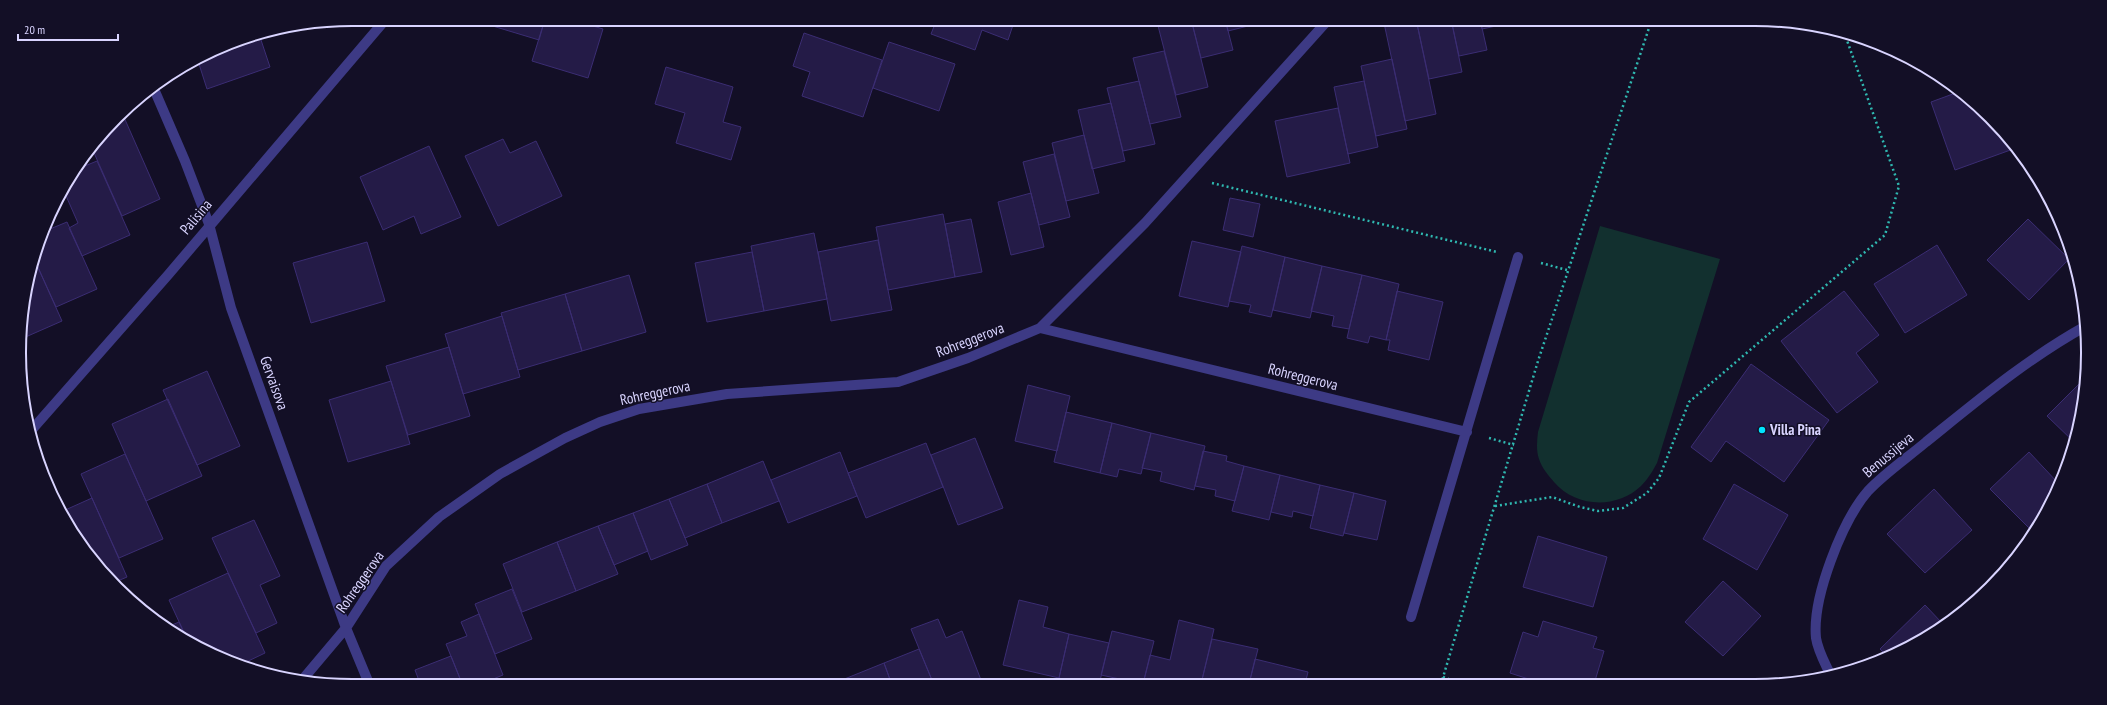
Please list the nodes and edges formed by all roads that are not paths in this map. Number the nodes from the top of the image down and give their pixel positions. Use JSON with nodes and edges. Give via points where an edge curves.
{"nodes":[{"id":1,"x":380,"y":26,"type":"edge"},
{"id":2,"x":1322,"y":26,"type":"edge"},
{"id":3,"x":155,"y":92,"type":"edge"},
{"id":4,"x":209,"y":224,"type":"junction"},
{"id":5,"x":1518,"y":257,"type":"dead end"},
{"id":6,"x":1040,"y":328,"type":"junction"},
{"id":7,"x":2080,"y":330,"type":"edge"},
{"id":8,"x":35,"y":428,"type":"edge"},
{"id":9,"x":1467,"y":432,"type":"junction"},
{"id":10,"x":1411,"y":617,"type":"dead end"},
{"id":11,"x":346,"y":628,"type":"junction"},
{"id":12,"x":1828,"y":671,"type":"edge"},
{"id":13,"x":306,"y":675,"type":"edge"},
{"id":14,"x":367,"y":679,"type":"edge"}],
"edges":[{"from":1,"to":4,"type":"street","name":"Palisina"},
{"from":2,"to":6,"type":"street","name":"Rohreggerova","via":[[1145,223]]},
{"from":3,"to":4,"type":"street","name":"Gervaisova"},
{"from":4,"to":8,"type":"street","name":"Palisina"},
{"from":4,"to":11,"type":"street","name":"Gervaisova","via":[[231,308]]},
{"from":5,"to":9,"type":"street"},
{"from":6,"to":9,"type":"street","name":"Rohreggerova"},
{"from":6,"to":11,"type":"street","name":"Rohreggerova","via":[[968,358],[898,382],[726,394],[639,409],[600,422],[500,474],[439,518],[386,566]]},
{"from":7,"to":12,"type":"street","name":"Benussijeva","via":[[2025,365],[1967,409],[1868,492],[1843,532],[1822,588],[1816,637]]},
{"from":9,"to":10,"type":"street"},
{"from":11,"to":13,"type":"street","name":"Rohreggerova"},
{"from":11,"to":14,"type":"street","name":"Gervaisova"}]}
